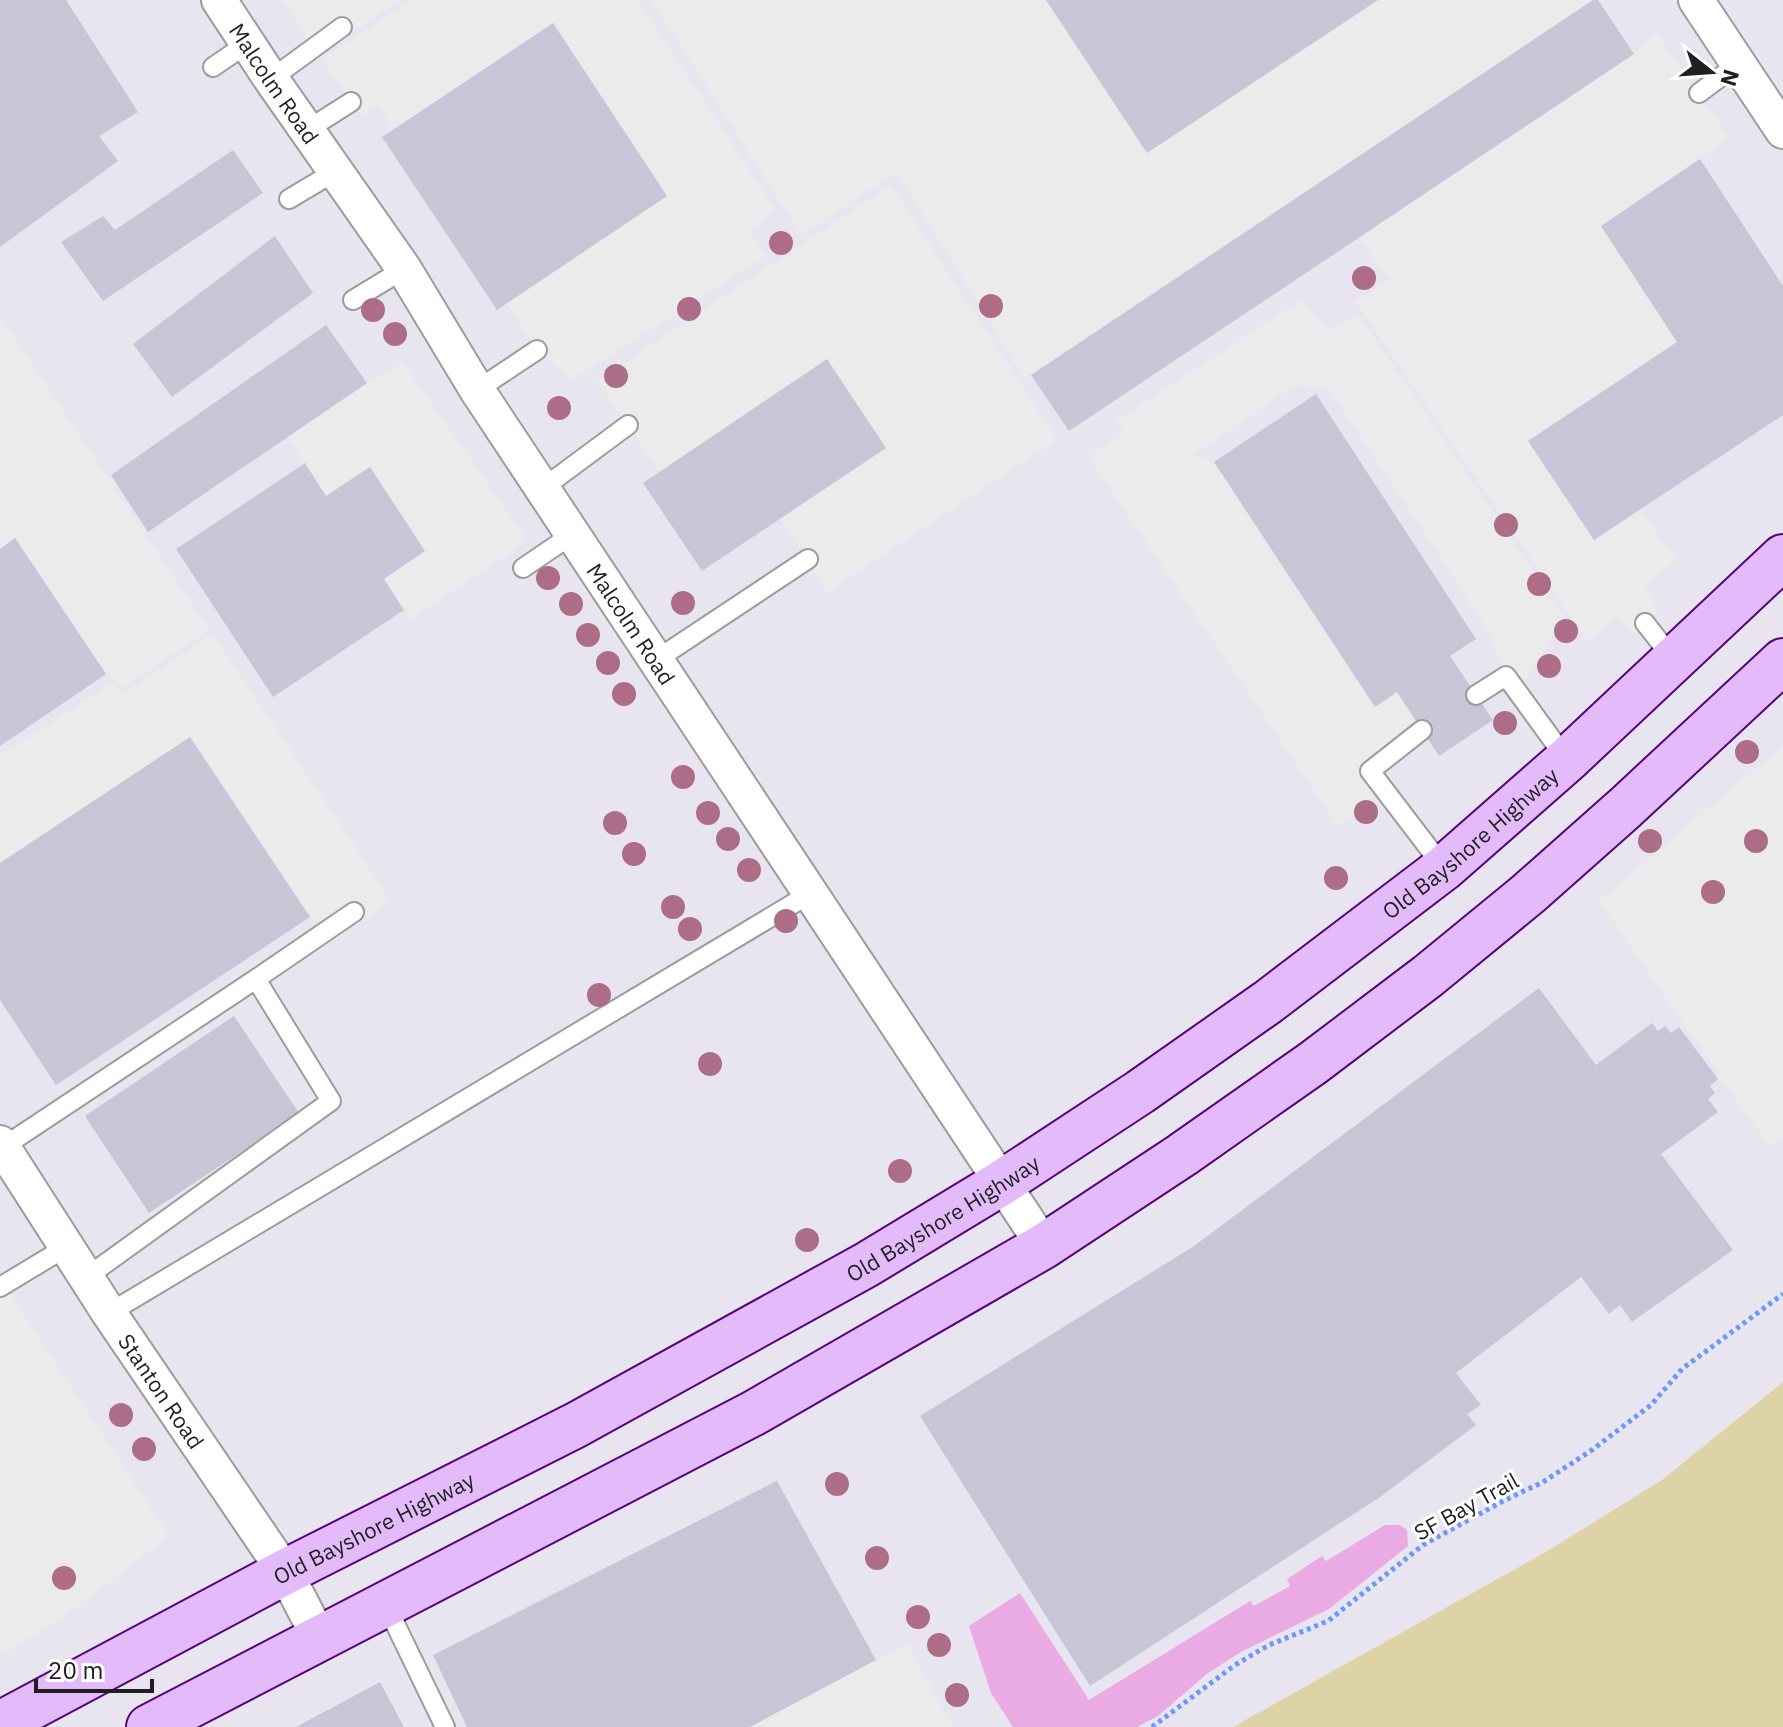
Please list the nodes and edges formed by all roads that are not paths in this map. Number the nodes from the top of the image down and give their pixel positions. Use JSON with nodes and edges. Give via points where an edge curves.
{"nodes":[{"id":1,"x":219,"y":0,"type":"edge"},
{"id":2,"x":1696,"y":0,"type":"edge"},
{"id":3,"x":342,"y":27,"type":"dead end"},
{"id":4,"x":248,"y":43,"type":"junction"},
{"id":5,"x":1738,"y":64,"type":"junction"},
{"id":6,"x":213,"y":67,"type":"dead end"},
{"id":7,"x":271,"y":79,"type":"junction"},
{"id":8,"x":1699,"y":93,"type":"dead end"},
{"id":9,"x":351,"y":102,"type":"dead end"},
{"id":10,"x":307,"y":130,"type":"junction"},
{"id":11,"x":1783,"y":131,"type":"edge"},
{"id":12,"x":336,"y":171,"type":"junction"},
{"id":13,"x":289,"y":199,"type":"dead end"},
{"id":14,"x":404,"y":269,"type":"junction"},
{"id":15,"x":353,"y":300,"type":"dead end"},
{"id":16,"x":537,"y":350,"type":"dead end"},
{"id":17,"x":477,"y":390,"type":"junction"},
{"id":18,"x":628,"y":425,"type":"dead end"},
{"id":19,"x":543,"y":488,"type":"junction"},
{"id":20,"x":573,"y":534,"type":"junction"},
{"id":21,"x":1783,"y":557,"type":"edge"},
{"id":22,"x":808,"y":559,"type":"dead end"},
{"id":23,"x":523,"y":568,"type":"dead end"},
{"id":24,"x":1645,"y":623,"type":"dead end"},
{"id":25,"x":656,"y":660,"type":"junction"},
{"id":26,"x":1674,"y":660,"type":"junction"},
{"id":27,"x":1783,"y":661,"type":"edge"},
{"id":28,"x":1476,"y":695,"type":"dead end"},
{"id":29,"x":1422,"y":730,"type":"dead end"},
{"id":30,"x":1567,"y":760,"type":"junction"},
{"id":31,"x":1444,"y":868,"type":"junction"},
{"id":32,"x":811,"y":893,"type":"junction"},
{"id":33,"x":354,"y":912,"type":"dead end"},
{"id":34,"x":256,"y":979,"type":"junction"},
{"id":35,"x":1,"y":1145,"type":"edge"},
{"id":36,"x":1003,"y":1182,"type":"junction"},
{"id":37,"x":68,"y":1246,"type":"junction"},
{"id":38,"x":1044,"y":1246,"type":"junction"},
{"id":39,"x":88,"y":1276,"type":"junction"},
{"id":40,"x":0,"y":1287,"type":"edge"},
{"id":41,"x":109,"y":1313,"type":"junction"},
{"id":42,"x":285,"y":1572,"type":"junction"},
{"id":43,"x":386,"y":1605,"type":"junction"},
{"id":44,"x":320,"y":1639,"type":"junction"},
{"id":45,"x":0,"y":1724,"type":"edge"},
{"id":46,"x":149,"y":1727,"type":"edge"},
{"id":47,"x":445,"y":1727,"type":"edge"}],
"edges":[{"from":1,"to":4,"type":"street","name":"Malcolm Road"},
{"from":2,"to":5,"type":"street"},
{"from":3,"to":7,"type":"lane"},
{"from":4,"to":6,"type":"lane"},
{"from":4,"to":7,"type":"street","name":"Malcolm Road"},
{"from":5,"to":8,"type":"lane"},
{"from":5,"to":11,"type":"street"},
{"from":7,"to":10,"type":"street","name":"Malcolm Road"},
{"from":9,"to":10,"type":"lane"},
{"from":10,"to":12,"type":"street","name":"Malcolm Road"},
{"from":12,"to":13,"type":"lane"},
{"from":12,"to":14,"type":"street","name":"Malcolm Road"},
{"from":14,"to":15,"type":"lane"},
{"from":14,"to":17,"type":"street","name":"Malcolm Road"},
{"from":16,"to":17,"type":"lane"},
{"from":17,"to":19,"type":"street","name":"Malcolm Road"},
{"from":18,"to":19,"type":"lane"},
{"from":19,"to":20,"type":"street","name":"Malcolm Road"},
{"from":20,"to":23,"type":"lane"},
{"from":20,"to":25,"type":"street","name":"Malcolm Road"},
{"from":21,"to":26,"type":"main road","name":"Old Bayshore Highway"},
{"from":22,"to":25,"type":"lane"},
{"from":24,"to":26,"type":"lane"},
{"from":25,"to":32,"type":"street","name":"Malcolm Road"},
{"from":26,"to":30,"type":"main road","name":"Old Bayshore Highway"},
{"from":27,"to":38,"type":"main road","via":[[1615,818],[1428,976],[1313,1063]]},
{"from":28,"to":30,"type":"lane","via":[[1506,676]]},
{"from":29,"to":31,"type":"lane","via":[[1370,771]]},
{"from":30,"to":31,"type":"main road","name":"Old Bayshore Highway"},
{"from":31,"to":36,"type":"main road","name":"Old Bayshore Highway","via":[[1268,1002]]},
{"from":32,"to":36,"type":"street","name":"Malcolm Road"},
{"from":32,"to":41,"type":"lane"},
{"from":33,"to":34,"type":"lane"},
{"from":34,"to":35,"type":"lane"},
{"from":34,"to":39,"type":"lane","via":[[331,1101]]},
{"from":35,"to":37,"type":"street","name":"Stanton Road"},
{"from":36,"to":38,"type":"street","name":"Malcolm Road"},
{"from":36,"to":42,"type":"main road","name":"Old Bayshore Highway","via":[[866,1265],[576,1425]]},
{"from":37,"to":39,"type":"street","name":"Stanton Road"},
{"from":37,"to":40,"type":"lane"},
{"from":38,"to":43,"type":"main road","via":[[754,1413]]},
{"from":39,"to":41,"type":"street","name":"Stanton Road"},
{"from":41,"to":42,"type":"street","name":"Stanton Road"},
{"from":42,"to":44,"type":"street","name":"Stanton Road"},
{"from":42,"to":45,"type":"main road","name":"Old Bayshore Highway"},
{"from":43,"to":44,"type":"main road"},
{"from":43,"to":47,"type":"lane"},
{"from":44,"to":46,"type":"main road","via":[[198,1709]]}]}
